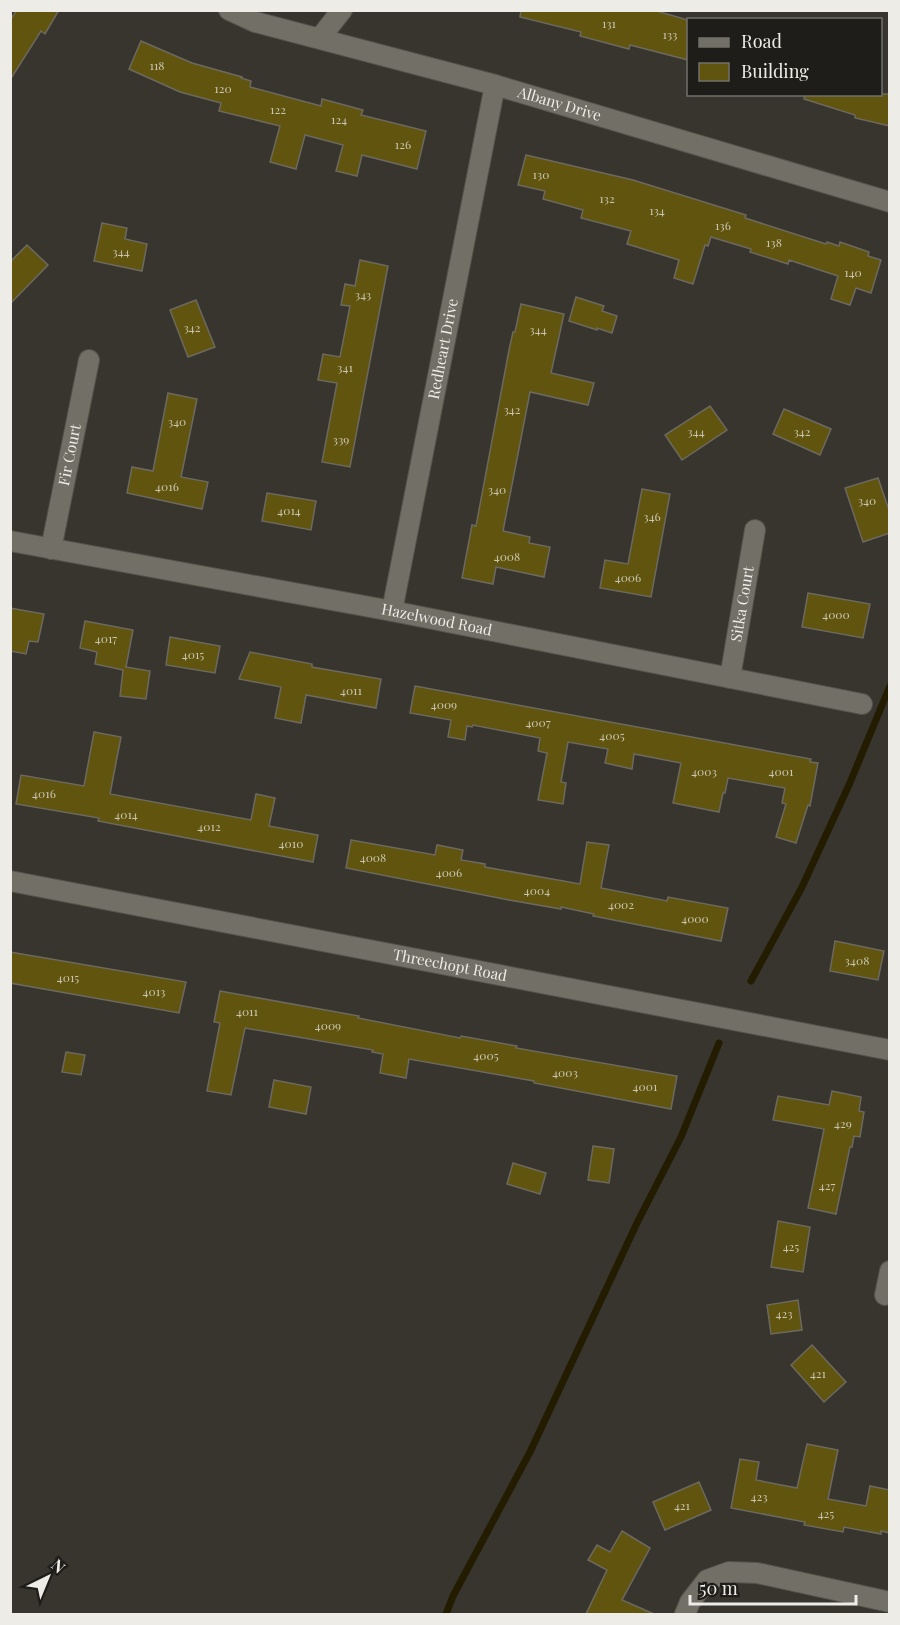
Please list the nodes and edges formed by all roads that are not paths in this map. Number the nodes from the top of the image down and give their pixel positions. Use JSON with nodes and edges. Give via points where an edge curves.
{"nodes":[{"id":1,"x":229,"y":10,"type":"edge"},
{"id":2,"x":342,"y":10,"type":"edge"},
{"id":3,"x":320,"y":38,"type":"junction"},
{"id":4,"x":495,"y":85,"type":"junction"},
{"id":5,"x":890,"y":202,"type":"edge"},
{"id":6,"x":89,"y":360,"type":"dead end"},
{"id":7,"x":755,"y":530,"type":"dead end"},
{"id":8,"x":10,"y":541,"type":"edge"},
{"id":9,"x":51,"y":549,"type":"junction"},
{"id":10,"x":392,"y":611,"type":"junction"},
{"id":11,"x":730,"y":678,"type":"junction"},
{"id":12,"x":862,"y":704,"type":"dead end"},
{"id":13,"x":10,"y":881,"type":"edge"},
{"id":14,"x":890,"y":1050,"type":"edge"},
{"id":15,"x":890,"y":1271,"type":"edge"},
{"id":16,"x":885,"y":1295,"type":"dead end"},
{"id":17,"x":890,"y":1602,"type":"edge"},
{"id":18,"x":685,"y":1614,"type":"edge"}],
"edges":[{"from":1,"to":3,"type":"street","name":"Albany Drive","via":[[255,22]]},
{"from":2,"to":3,"type":"street"},
{"from":3,"to":4,"type":"street","name":"Albany Drive"},
{"from":4,"to":5,"type":"street","name":"Albany Drive"},
{"from":4,"to":10,"type":"street","name":"Redheart Drive"},
{"from":6,"to":9,"type":"street","name":"Fir Court"},
{"from":7,"to":11,"type":"street","name":"Sitka Court"},
{"from":8,"to":9,"type":"street","name":"Hazelwood Road"},
{"from":9,"to":10,"type":"street","name":"Hazelwood Road"},
{"from":10,"to":11,"type":"street","name":"Hazelwood Road"},
{"from":11,"to":12,"type":"street","name":"Hazelwood Road"},
{"from":13,"to":14,"type":"street","name":"Threechopt Road"},
{"from":15,"to":16,"type":"street"},
{"from":17,"to":18,"type":"street","via":[[757,1573],[729,1572],[707,1580]]}]}
